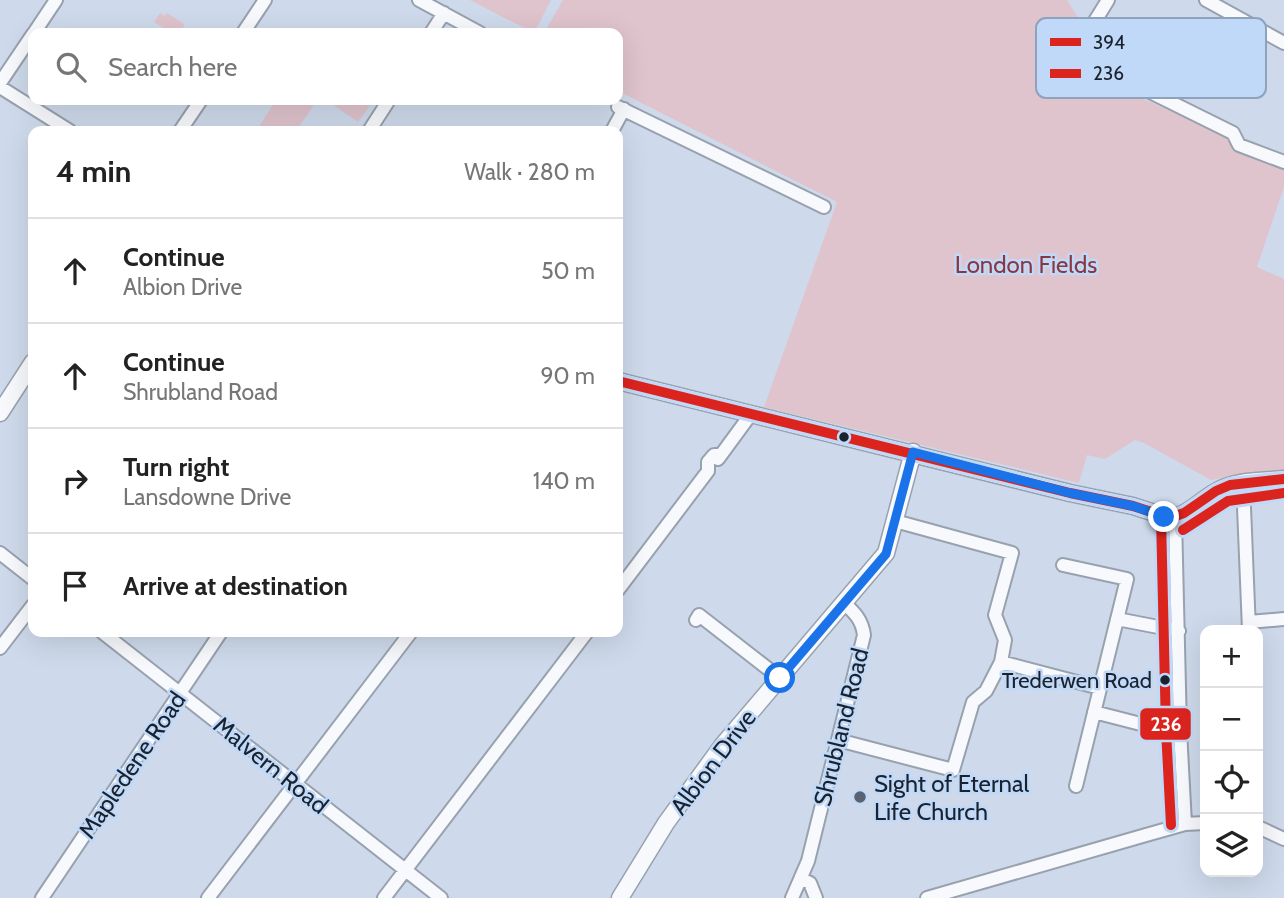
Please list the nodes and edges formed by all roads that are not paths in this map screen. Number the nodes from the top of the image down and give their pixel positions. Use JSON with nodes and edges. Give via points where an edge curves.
{"nodes":[{"id":1,"x":56,"y":0,"type":"edge"},
{"id":2,"x":265,"y":0,"type":"edge"},
{"id":3,"x":419,"y":0,"type":"edge"},
{"id":4,"x":1108,"y":0,"type":"edge"},
{"id":5,"x":1206,"y":0,"type":"edge"},
{"id":6,"x":444,"y":13,"type":"junction"},
{"id":7,"x":1097,"y":18,"type":"edge"},
{"id":8,"x":1239,"y":18,"type":"edge"},
{"id":9,"x":38,"y":28,"type":"edge"},
{"id":10,"x":246,"y":28,"type":"edge"},
{"id":11,"x":434,"y":28,"type":"edge"},
{"id":12,"x":471,"y":28,"type":"edge"},
{"id":13,"x":1266,"y":33,"type":"edge"},
{"id":14,"x":28,"y":43,"type":"edge"},
{"id":15,"x":1284,"y":43,"type":"edge"},
{"id":16,"x":0,"y":85,"type":"edge"},
{"id":17,"x":1162,"y":98,"type":"edge"},
{"id":18,"x":28,"y":103,"type":"edge"},
{"id":19,"x":30,"y":105,"type":"edge"},
{"id":20,"x":198,"y":105,"type":"edge"},
{"id":21,"x":386,"y":105,"type":"edge"},
{"id":22,"x":615,"y":105,"type":"edge"},
{"id":23,"x":62,"y":126,"type":"edge"},
{"id":24,"x":183,"y":126,"type":"edge"},
{"id":25,"x":374,"y":126,"type":"edge"},
{"id":26,"x":613,"y":126,"type":"edge"},
{"id":27,"x":1284,"y":162,"type":"edge"},
{"id":28,"x":824,"y":207,"type":"dead end"},
{"id":29,"x":28,"y":370,"type":"edge"},
{"id":30,"x":623,"y":382,"type":"edge"},
{"id":31,"x":0,"y":413,"type":"edge"},
{"id":32,"x":751,"y":414,"type":"junction"},
{"id":33,"x":913,"y":452,"type":"junction"},
{"id":34,"x":1284,"y":479,"type":"edge"},
{"id":35,"x":1243,"y":483,"type":"junction"},
{"id":36,"x":1175,"y":518,"type":"junction"},
{"id":37,"x":895,"y":522,"type":"junction"},
{"id":38,"x":0,"y":553,"type":"edge"},
{"id":39,"x":1063,"y":565,"type":"dead end"},
{"id":40,"x":28,"y":575,"type":"edge"},
{"id":41,"x":623,"y":583,"type":"edge"},
{"id":42,"x":844,"y":603,"type":"junction"},
{"id":43,"x":28,"y":612,"type":"edge"},
{"id":44,"x":1117,"y":619,"type":"junction"},
{"id":45,"x":696,"y":620,"type":"dead end"},
{"id":46,"x":1284,"y":620,"type":"edge"},
{"id":47,"x":1249,"y":625,"type":"edge"},
{"id":48,"x":1255,"y":625,"type":"edge"},
{"id":49,"x":1179,"y":631,"type":"junction"},
{"id":50,"x":108,"y":637,"type":"edge"},
{"id":51,"x":218,"y":637,"type":"edge"},
{"id":52,"x":407,"y":637,"type":"edge"},
{"id":53,"x":583,"y":637,"type":"edge"},
{"id":54,"x":0,"y":648,"type":"edge"},
{"id":55,"x":1001,"y":662,"type":"junction"},
{"id":56,"x":780,"y":678,"type":"junction"},
{"id":57,"x":1100,"y":688,"type":"junction"},
{"id":58,"x":181,"y":693,"type":"junction"},
{"id":59,"x":1094,"y":712,"type":"junction"},
{"id":60,"x":1180,"y":730,"type":"junction"},
{"id":61,"x":838,"y":740,"type":"junction"},
{"id":62,"x":294,"y":783,"type":"junction"},
{"id":63,"x":1076,"y":786,"type":"dead end"},
{"id":64,"x":1200,"y":823,"type":"edge"},
{"id":65,"x":1185,"y":824,"type":"junction"},
{"id":66,"x":1263,"y":829,"type":"edge"},
{"id":67,"x":1284,"y":839,"type":"edge"},
{"id":68,"x":406,"y":871,"type":"junction"},
{"id":69,"x":802,"y":879,"type":"junction"},
{"id":70,"x":795,"y":897,"type":"edge"},
{"id":71,"x":42,"y":898,"type":"edge"},
{"id":72,"x":208,"y":898,"type":"edge"},
{"id":73,"x":384,"y":898,"type":"edge"},
{"id":74,"x":441,"y":898,"type":"edge"},
{"id":75,"x":620,"y":898,"type":"edge"},
{"id":76,"x":816,"y":898,"type":"edge"},
{"id":77,"x":927,"y":898,"type":"edge"}],
"edges":[{"from":1,"to":9,"type":"street"},
{"from":2,"to":10,"type":"street"},
{"from":3,"to":6,"type":"street"},
{"from":4,"to":7,"type":"street"},
{"from":5,"to":8,"type":"street"},
{"from":6,"to":11,"type":"street"},
{"from":6,"to":12,"type":"street"},
{"from":13,"to":15,"type":"street"},
{"from":14,"to":16,"type":"street"},
{"from":16,"to":18,"type":"street"},
{"from":17,"to":27,"type":"street","via":[[1233,133],[1239,145]]},
{"from":19,"to":23,"type":"street"},
{"from":20,"to":24,"type":"street"},
{"from":21,"to":25,"type":"street"},
{"from":22,"to":26,"type":"street"},
{"from":22,"to":28,"type":"street"},
{"from":29,"to":31,"type":"street"},
{"from":30,"to":32,"type":"street"},
{"from":32,"to":33,"type":"street"},
{"from":32,"to":41,"type":"street","via":[[715,462],[711,479],[701,480]]},
{"from":33,"to":36,"type":"street"},
{"from":33,"to":37,"type":"street"},
{"from":34,"to":35,"type":"street"},
{"from":35,"to":36,"type":"street","via":[[1222,488]]},
{"from":35,"to":47,"type":"street"},
{"from":36,"to":49,"type":"street"},
{"from":37,"to":42,"type":"street","via":[[886,554]]},
{"from":37,"to":55,"type":"street","via":[[1012,553],[995,615],[1004,640]]},
{"from":38,"to":40,"type":"street"},
{"from":39,"to":44,"type":"street","via":[[1128,579]]},
{"from":42,"to":56,"type":"street","name":"Albion Drive"},
{"from":42,"to":61,"type":"street","name":"Shrubland Road","via":[[858,616],[864,635]]},
{"from":43,"to":54,"type":"street"},
{"from":44,"to":49,"type":"street"},
{"from":44,"to":57,"type":"street"},
{"from":45,"to":56,"type":"street","via":[[699,615]]},
{"from":46,"to":48,"type":"street"},
{"from":49,"to":60,"type":"street"},
{"from":50,"to":58,"type":"street","name":"Malvern Road"},
{"from":51,"to":58,"type":"street","name":"Mapledene Road"},
{"from":52,"to":62,"type":"street"},
{"from":53,"to":68,"type":"street"},
{"from":55,"to":57,"type":"street"},
{"from":55,"to":61,"type":"street","via":[[986,691],[973,702],[953,770]]},
{"from":56,"to":75,"type":"street","name":"Albion Drive","via":[[694,783]]},
{"from":57,"to":59,"type":"street"},
{"from":58,"to":62,"type":"street","name":"Malvern Road"},
{"from":58,"to":71,"type":"street","name":"Mapledene Road"},
{"from":59,"to":60,"type":"street"},
{"from":59,"to":63,"type":"street"},
{"from":60,"to":65,"type":"street"},
{"from":61,"to":69,"type":"street","name":"Shrubland Road"},
{"from":62,"to":68,"type":"street","name":"Malvern Road"},
{"from":62,"to":72,"type":"street"},
{"from":64,"to":65,"type":"street"},
{"from":65,"to":77,"type":"street"},
{"from":66,"to":67,"type":"street"},
{"from":68,"to":73,"type":"street"},
{"from":68,"to":74,"type":"street","name":"Malvern Road"},
{"from":69,"to":70,"type":"street","name":"Shrubland Road"},
{"from":69,"to":76,"type":"street","via":[[810,883]]}]}
